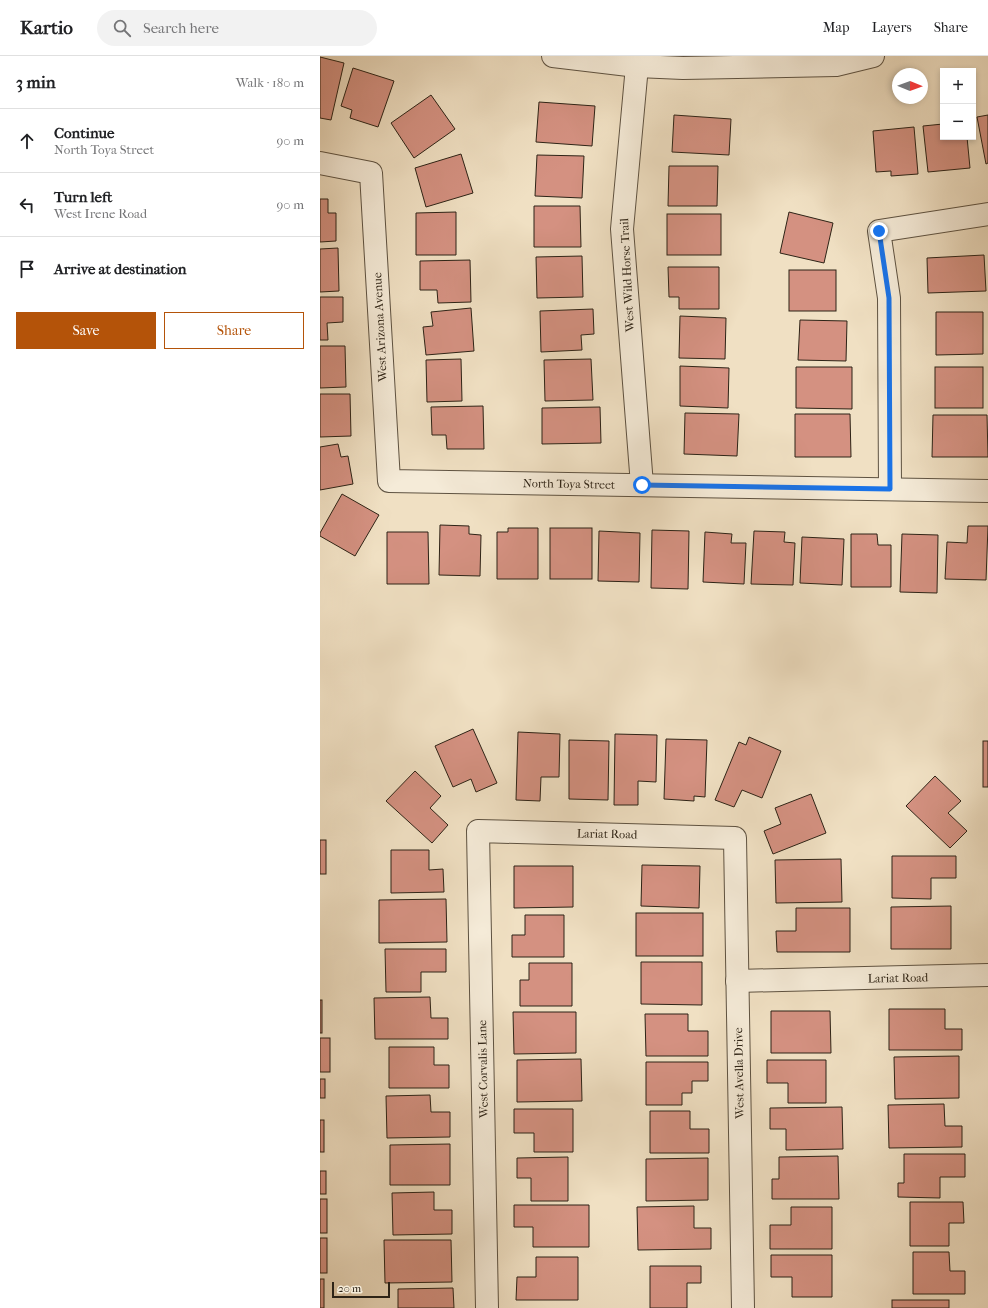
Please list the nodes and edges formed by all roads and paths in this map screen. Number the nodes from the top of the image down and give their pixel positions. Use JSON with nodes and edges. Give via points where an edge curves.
{"nodes":[{"id":1,"x":553,"y":56,"type":"edge"},
{"id":2,"x":872,"y":56,"type":"edge"},
{"id":3,"x":637,"y":66,"type":"junction"},
{"id":4,"x":320,"y":163,"type":"edge"},
{"id":5,"x":988,"y":214,"type":"edge"},
{"id":6,"x":389,"y":481,"type":"joint"},
{"id":7,"x":642,"y":485,"type":"junction"},
{"id":8,"x":890,"y":489,"type":"junction"},
{"id":9,"x":988,"y":491,"type":"edge"},
{"id":10,"x":478,"y":831,"type":"joint"},
{"id":11,"x":735,"y":838,"type":"joint"},
{"id":12,"x":988,"y":976,"type":"edge"},
{"id":13,"x":737,"y":982,"type":"junction"},
{"id":14,"x":487,"y":1308,"type":"edge"},
{"id":15,"x":743,"y":1308,"type":"edge"}],
"edges":[{"from":1,"to":3,"type":"street"},
{"from":2,"to":3,"type":"street","via":[[836,65],[683,68]]},
{"from":3,"to":7,"type":"street","name":"West Wild Horse Trail","via":[[622,229]]},
{"from":4,"to":6,"type":"street","name":"West Arizona Avenue","via":[[371,173]]},
{"from":5,"to":8,"type":"street","via":[[879,231],[889,298]]},
{"from":6,"to":7,"type":"street","name":"North Toya Street"},
{"from":7,"to":8,"type":"street","name":"North Toya Street"},
{"from":8,"to":9,"type":"street","name":"North Toya Street"},
{"from":10,"to":11,"type":"street","name":"Lariat Road"},
{"from":10,"to":14,"type":"street","name":"West Corvalis Lane"},
{"from":11,"to":13,"type":"street","name":"West Avella Drive"},
{"from":12,"to":13,"type":"street","name":"Lariat Road"},
{"from":13,"to":15,"type":"street","name":"West Avella Drive"}]}
